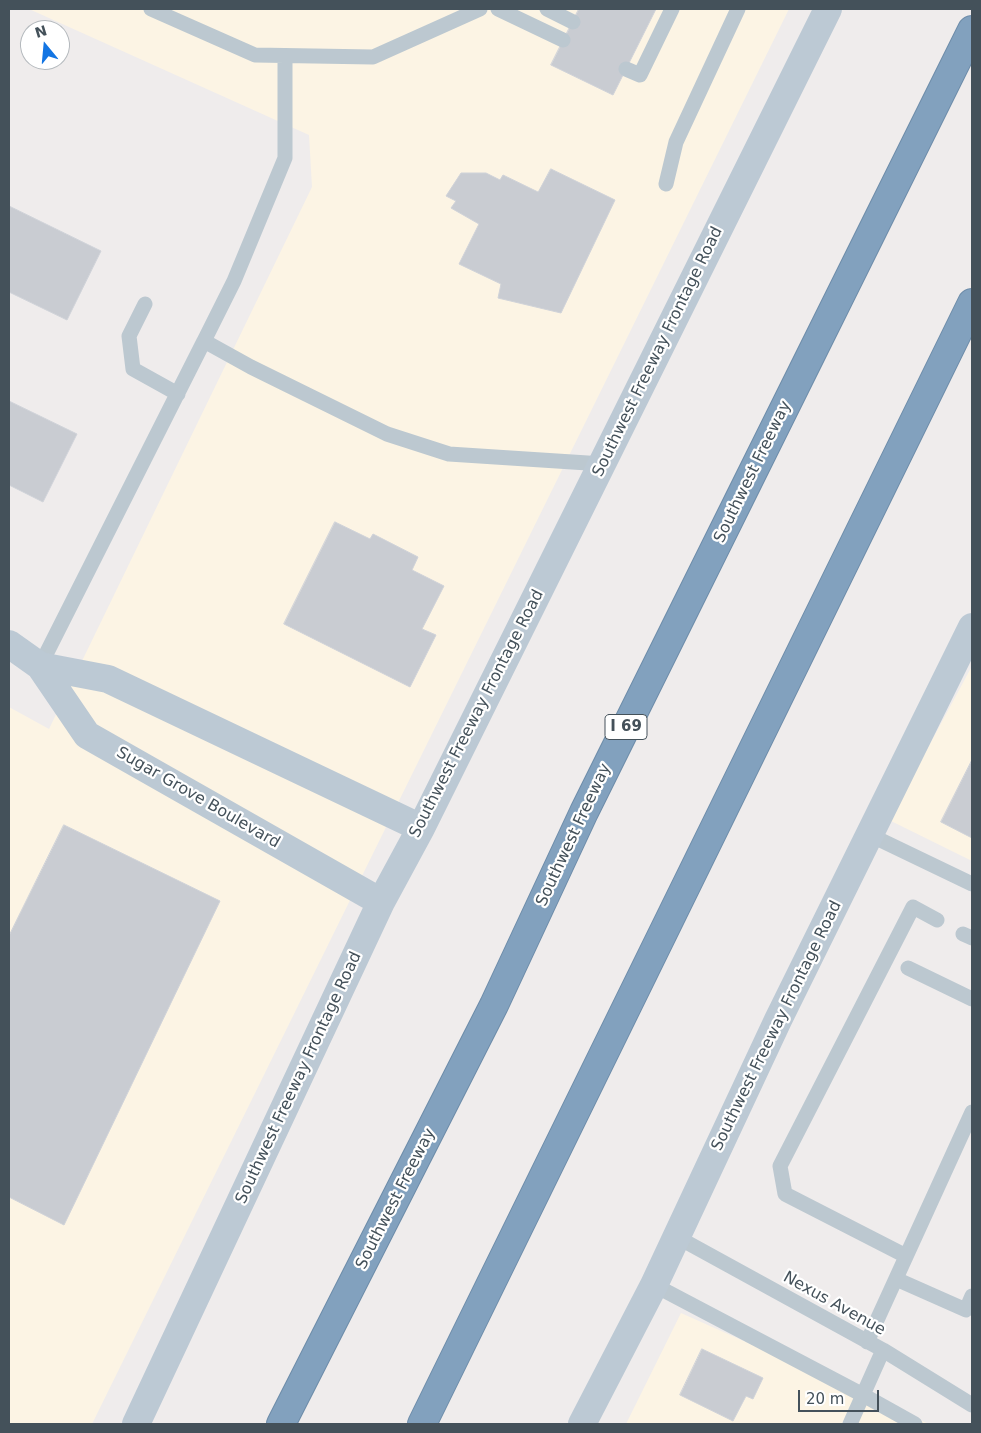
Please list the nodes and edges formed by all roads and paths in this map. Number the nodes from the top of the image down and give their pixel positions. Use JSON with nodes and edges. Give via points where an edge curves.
{"nodes":[{"id":1,"x":151,"y":9,"type":"edge"},
{"id":2,"x":480,"y":9,"type":"edge"},
{"id":3,"x":498,"y":9,"type":"edge"},
{"id":4,"x":547,"y":9,"type":"edge"},
{"id":5,"x":738,"y":9,"type":"edge"},
{"id":6,"x":828,"y":9,"type":"edge"},
{"id":7,"x":664,"y":14,"type":"edge"},
{"id":8,"x":572,"y":22,"type":"dead end"},
{"id":9,"x":972,"y":30,"type":"edge"},
{"id":10,"x":563,"y":40,"type":"dead end"},
{"id":11,"x":285,"y":56,"type":"junction"},
{"id":12,"x":626,"y":69,"type":"dead end"},
{"id":13,"x":666,"y":184,"type":"dead end"},
{"id":14,"x":972,"y":303,"type":"edge"},
{"id":15,"x":145,"y":304,"type":"dead end"},
{"id":16,"x":204,"y":341,"type":"junction"},
{"id":17,"x":178,"y":394,"type":"junction"},
{"id":18,"x":603,"y":464,"type":"junction"},
{"id":19,"x":972,"y":627,"type":"edge"},
{"id":20,"x":9,"y":644,"type":"edge"},
{"id":21,"x":40,"y":666,"type":"junction"},
{"id":22,"x":421,"y":828,"type":"junction"},
{"id":23,"x":870,"y":834,"type":"junction"},
{"id":24,"x":972,"y":884,"type":"edge"},
{"id":25,"x":381,"y":902,"type":"junction"},
{"id":26,"x":937,"y":920,"type":"dead end"},
{"id":27,"x":908,"y":968,"type":"dead end"},
{"id":28,"x":972,"y":999,"type":"edge"},
{"id":29,"x":972,"y":1112,"type":"edge"},
{"id":30,"x":677,"y":1237,"type":"junction"},
{"id":31,"x":906,"y":1256,"type":"junction"},
{"id":32,"x":896,"y":1280,"type":"junction"},
{"id":33,"x":654,"y":1285,"type":"junction"},
{"id":34,"x":972,"y":1296,"type":"edge"},
{"id":35,"x":867,"y":1342,"type":"junction"},
{"id":36,"x":883,"y":1350,"type":"junction"},
{"id":37,"x":863,"y":1395,"type":"junction"},
{"id":38,"x":972,"y":1405,"type":"edge"},
{"id":39,"x":136,"y":1424,"type":"edge"},
{"id":40,"x":281,"y":1424,"type":"edge"},
{"id":41,"x":422,"y":1424,"type":"edge"},
{"id":42,"x":582,"y":1424,"type":"edge"},
{"id":43,"x":850,"y":1424,"type":"edge"},
{"id":44,"x":914,"y":1424,"type":"edge"}],
"edges":[{"from":1,"to":11,"type":"lane","via":[[254,55]]},
{"from":2,"to":11,"type":"lane","via":[[372,57]]},
{"from":3,"to":10,"type":"lane"},
{"from":4,"to":8,"type":"lane"},
{"from":5,"to":13,"type":"lane","via":[[676,142]]},
{"from":6,"to":18,"type":"main road","name":"Southwest Freeway Frontage Road"},
{"from":7,"to":12,"type":"lane","via":[[642,54],[640,75]]},
{"from":9,"to":40,"type":"highway","name":"Southwest Freeway","number":"I 69","via":[[584,812],[494,1005]]},
{"from":11,"to":16,"type":"lane","via":[[284,158],[234,281]]},
{"from":14,"to":41,"type":"highway"},
{"from":15,"to":17,"type":"lane","via":[[129,336],[133,369]]},
{"from":16,"to":17,"type":"lane"},
{"from":16,"to":18,"type":"lane","via":[[386,434],[449,454]]},
{"from":17,"to":21,"type":"lane"},
{"from":18,"to":22,"type":"main road","name":"Southwest Freeway Frontage Road"},
{"from":19,"to":23,"type":"main road","name":"Southwest Freeway Frontage Road"},
{"from":20,"to":21,"type":"main road","name":"Sugar Grove Boulevard"},
{"from":21,"to":22,"type":"main road","name":"Sugar Grove Boulevard","via":[[108,679]]},
{"from":21,"to":25,"type":"main road","name":"Sugar Grove Boulevard","via":[[87,735]]},
{"from":22,"to":25,"type":"main road","name":"Southwest Freeway Frontage Road"},
{"from":23,"to":24,"type":"lane"},
{"from":23,"to":30,"type":"main road","name":"Southwest Freeway Frontage Road","via":[[778,1020]]},
{"from":25,"to":39,"type":"main road","name":"Southwest Freeway Frontage Road"},
{"from":26,"to":31,"type":"lane","via":[[913,907],[780,1166],[785,1194]]},
{"from":27,"to":28,"type":"lane"},
{"from":29,"to":31,"type":"lane"},
{"from":30,"to":33,"type":"main road","name":"Southwest Freeway Frontage Road"},
{"from":30,"to":35,"type":"lane","name":"Nexus Avenue"},
{"from":31,"to":32,"type":"lane"},
{"from":32,"to":34,"type":"lane","via":[[966,1310]]},
{"from":32,"to":35,"type":"lane"},
{"from":33,"to":37,"type":"lane"},
{"from":33,"to":42,"type":"main road","name":"Southwest Freeway Frontage Road"},
{"from":35,"to":36,"type":"lane","name":"Nexus Avenue"},
{"from":36,"to":37,"type":"lane"},
{"from":36,"to":38,"type":"lane","name":"Nexus Avenue"},
{"from":37,"to":43,"type":"lane"},
{"from":37,"to":44,"type":"lane"}]}
